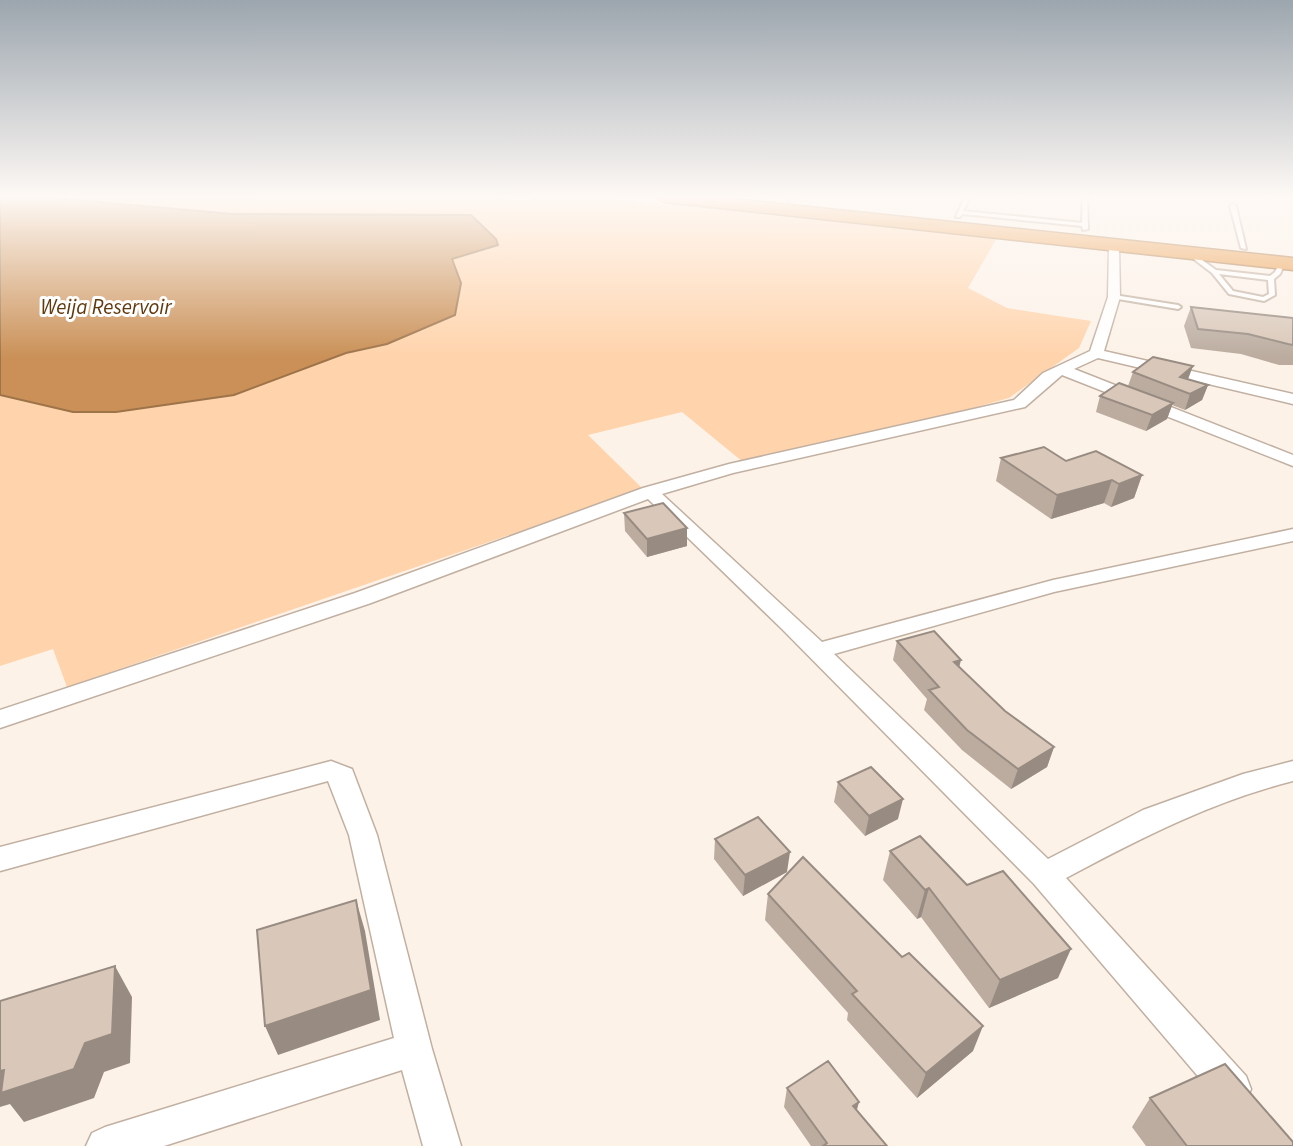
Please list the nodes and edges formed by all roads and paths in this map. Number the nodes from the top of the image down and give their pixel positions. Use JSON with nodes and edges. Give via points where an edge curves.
{"nodes":[{"id":1,"x":1113,"y":250,"type":"edge"},
{"id":2,"x":1162,"y":250,"type":"edge"},
{"id":3,"x":1250,"y":250,"type":"edge"},
{"id":4,"x":1189,"y":253,"type":"junction"},
{"id":5,"x":1285,"y":265,"type":"edge"},
{"id":6,"x":1214,"y":272,"type":"junction"},
{"id":7,"x":1114,"y":297,"type":"junction"},
{"id":8,"x":1178,"y":307,"type":"dead end"},
{"id":9,"x":1096,"y":353,"type":"junction"},
{"id":10,"x":1062,"y":370,"type":"junction"},
{"id":11,"x":1293,"y":400,"type":"edge"},
{"id":12,"x":1293,"y":461,"type":"edge"},
{"id":13,"x":650,"y":492,"type":"junction"},
{"id":14,"x":1293,"y":536,"type":"edge"},
{"id":15,"x":817,"y":651,"type":"junction"},
{"id":16,"x":0,"y":719,"type":"edge"},
{"id":17,"x":1293,"y":771,"type":"edge"},
{"id":18,"x":0,"y":859,"type":"edge"},
{"id":19,"x":1045,"y":875,"type":"junction"},
{"id":20,"x":414,"y":1049,"type":"junction"},
{"id":21,"x":1255,"y":1115,"type":"edge"},
{"id":22,"x":105,"y":1146,"type":"edge"},
{"id":23,"x":442,"y":1146,"type":"edge"}],
"edges":[{"from":1,"to":7,"type":"street"},
{"from":2,"to":4,"type":"highway"},
{"from":3,"to":5,"type":"highway"},
{"from":4,"to":5,"type":"highway"},
{"from":4,"to":6,"type":"lane"},
{"from":5,"to":6,"type":"lane"},
{"from":5,"to":6,"type":"lane","via":[[1271,298],[1264,299],[1231,293]]},
{"from":7,"to":8,"type":"lane"},
{"from":7,"to":9,"type":"street"},
{"from":9,"to":10,"type":"street"},
{"from":9,"to":11,"type":"street"},
{"from":10,"to":12,"type":"street"},
{"from":10,"to":13,"type":"street","via":[[1048,376],[1019,404],[729,469]]},
{"from":13,"to":15,"type":"street"},
{"from":13,"to":16,"type":"street","via":[[363,598]]},
{"from":14,"to":15,"type":"street","via":[[932,615]]},
{"from":15,"to":19,"type":"street"},
{"from":17,"to":19,"type":"street","via":[[1153,818]]},
{"from":18,"to":20,"type":"street","via":[[319,772],[342,776],[363,835]]},
{"from":19,"to":21,"type":"street"},
{"from":20,"to":22,"type":"street"},
{"from":20,"to":23,"type":"street"}]}
